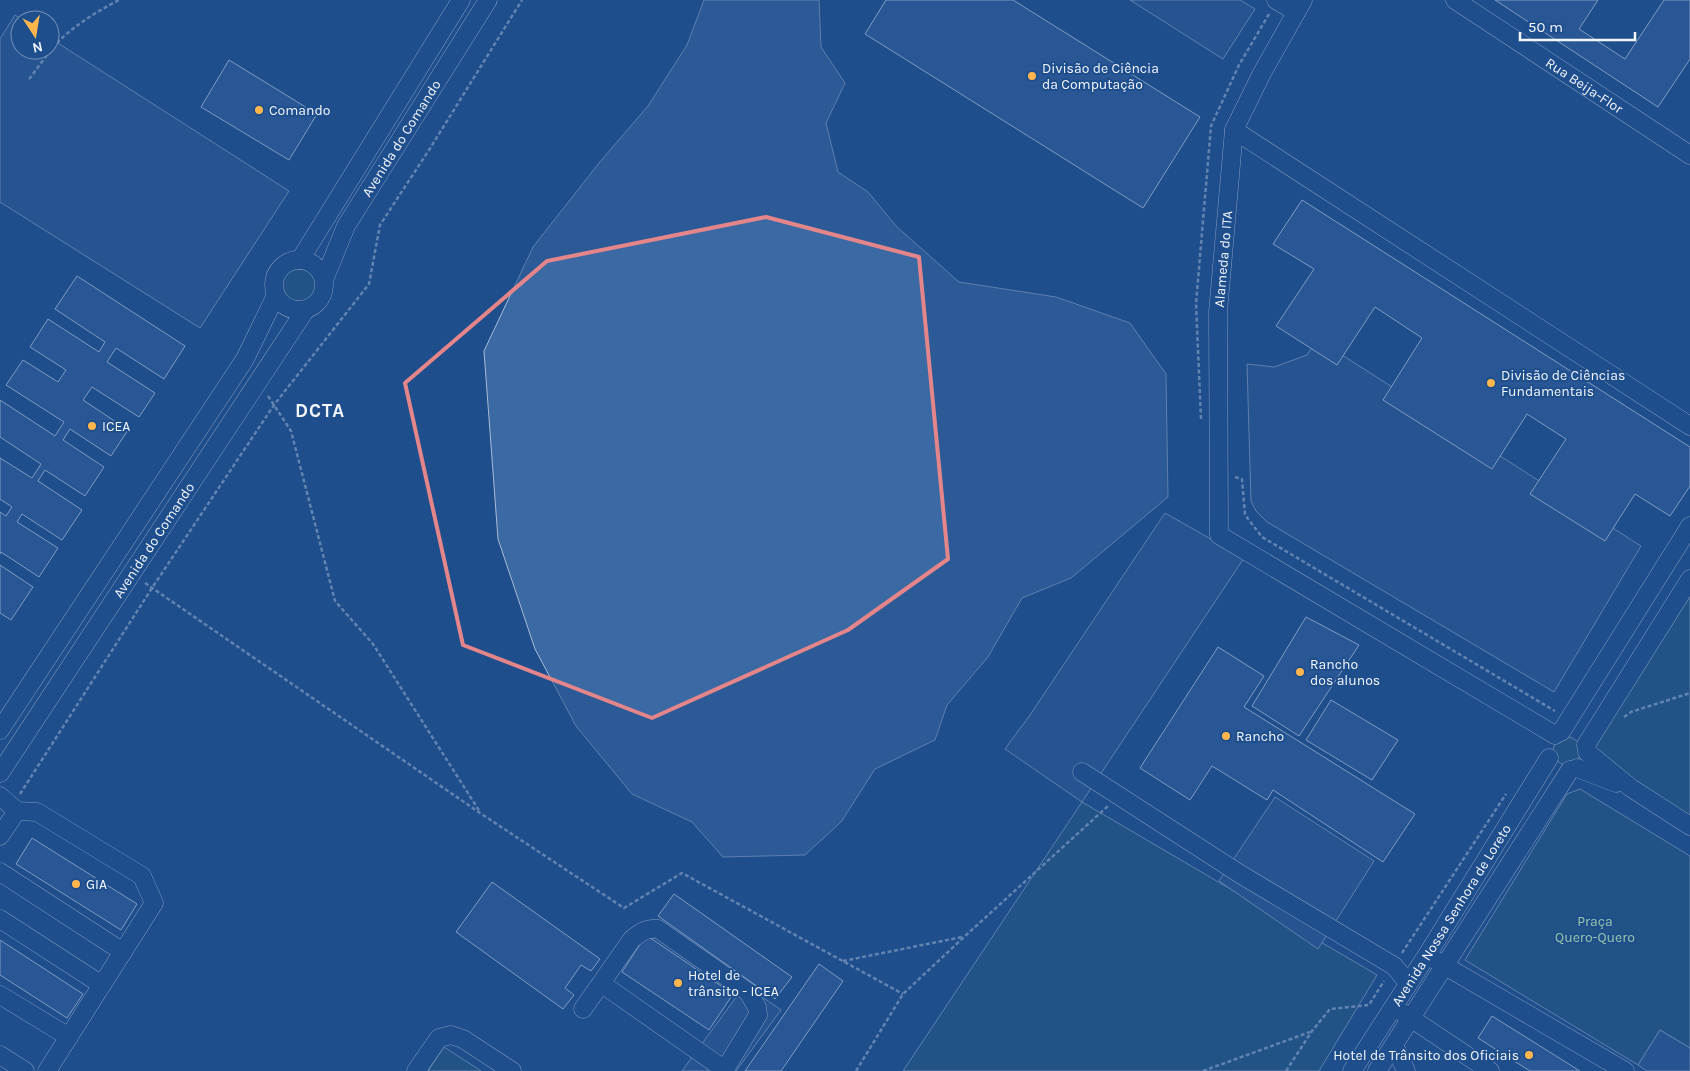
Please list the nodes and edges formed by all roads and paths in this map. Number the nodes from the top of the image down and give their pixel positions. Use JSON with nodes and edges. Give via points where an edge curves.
{"nodes":[{"id":1,"x":119,"y":0,"type":"edge"},
{"id":2,"x":461,"y":0,"type":"edge"},
{"id":3,"x":488,"y":0,"type":"edge"},
{"id":4,"x":522,"y":0,"type":"edge"},
{"id":5,"x":1277,"y":0,"type":"edge"},
{"id":6,"x":1454,"y":0,"type":"edge"},
{"id":7,"x":1299,"y":6,"type":"edge"},
{"id":8,"x":29,"y":79,"type":"dead end"},
{"id":9,"x":1234,"y":130,"type":"junction"},
{"id":10,"x":1690,"y":155,"type":"edge"},
{"id":11,"x":300,"y":260,"type":"junction"},
{"id":12,"x":324,"y":280,"type":"junction"},
{"id":13,"x":276,"y":295,"type":"junction"},
{"id":14,"x":306,"y":309,"type":"junction"},
{"id":15,"x":258,"y":381,"type":"junction"},
{"id":16,"x":274,"y":405,"type":"junction"},
{"id":17,"x":1201,"y":420,"type":"dead end"},
{"id":18,"x":1690,"y":426,"type":"edge"},
{"id":19,"x":1218,"y":471,"type":"junction"},
{"id":20,"x":1690,"y":526,"type":"edge"},
{"id":21,"x":131,"y":574,"type":"junction"},
{"id":22,"x":1690,"y":579,"type":"edge"},
{"id":23,"x":152,"y":588,"type":"junction"},
{"id":24,"x":1690,"y":693,"type":"edge"},
{"id":25,"x":1623,"y":718,"type":"dead end"},
{"id":26,"x":0,"y":730,"type":"edge"},
{"id":27,"x":1555,"y":733,"type":"junction"},
{"id":28,"x":1587,"y":748,"type":"junction"},
{"id":29,"x":1549,"y":758,"type":"junction"},
{"id":30,"x":1574,"y":769,"type":"junction"},
{"id":31,"x":1082,"y":772,"type":"dead end"},
{"id":32,"x":0,"y":773,"type":"edge"},
{"id":33,"x":1510,"y":788,"type":"dead end"},
{"id":34,"x":1631,"y":788,"type":"junction"},
{"id":35,"x":1120,"y":795,"type":"junction"},
{"id":36,"x":10,"y":805,"type":"edge"},
{"id":37,"x":480,"y":813,"type":"junction"},
{"id":38,"x":1690,"y":826,"type":"edge"},
{"id":39,"x":0,"y":836,"type":"edge"},
{"id":40,"x":0,"y":872,"type":"edge"},
{"id":41,"x":0,"y":919,"type":"edge"},
{"id":42,"x":964,"y":937,"type":"junction"},
{"id":43,"x":123,"y":952,"type":"junction"},
{"id":44,"x":1427,"y":955,"type":"junction"},
{"id":45,"x":843,"y":961,"type":"junction"},
{"id":46,"x":1394,"y":966,"type":"junction"},
{"id":47,"x":1445,"y":966,"type":"junction"},
{"id":48,"x":1408,"y":983,"type":"junction"},
{"id":49,"x":602,"y":984,"type":"junction"},
{"id":50,"x":102,"y":985,"type":"junction"},
{"id":51,"x":0,"y":994,"type":"edge"},
{"id":52,"x":903,"y":994,"type":"junction"},
{"id":53,"x":1393,"y":1006,"type":"junction"},
{"id":54,"x":583,"y":1008,"type":"dead end"},
{"id":55,"x":1411,"y":1018,"type":"junction"},
{"id":56,"x":1312,"y":1031,"type":"junction"},
{"id":57,"x":69,"y":1037,"type":"junction"},
{"id":58,"x":1394,"y":1045,"type":"junction"},
{"id":59,"x":0,"y":1055,"type":"edge"},
{"id":60,"x":724,"y":1070,"type":"edge"},
{"id":61,"x":25,"y":1071,"type":"edge"},
{"id":62,"x":47,"y":1071,"type":"edge"},
{"id":63,"x":416,"y":1071,"type":"edge"},
{"id":64,"x":512,"y":1071,"type":"edge"},
{"id":65,"x":856,"y":1071,"type":"edge"},
{"id":66,"x":1203,"y":1071,"type":"edge"},
{"id":67,"x":1286,"y":1071,"type":"edge"},
{"id":68,"x":1352,"y":1071,"type":"edge"},
{"id":69,"x":1377,"y":1071,"type":"edge"},
{"id":70,"x":1406,"y":1071,"type":"edge"},
{"id":71,"x":1490,"y":1071,"type":"edge"},
{"id":72,"x":1625,"y":1071,"type":"edge"}],
"edges":[{"from":1,"to":8,"type":"path","via":[[72,30],[55,45]]},
{"from":2,"to":11,"type":"lane","name":"Avenida do Comando"},
{"from":3,"to":12,"type":"lane","name":"Avenida do Comando","via":[[346,226]]},
{"from":4,"to":16,"type":"path","via":[[380,225],[368,284]]},
{"from":5,"to":7,"type":"lane"},
{"from":5,"to":17,"type":"path","via":[[1239,65],[1211,126],[1196,304]]},
{"from":6,"to":10,"type":"lane","name":"Rua Beija-Flor"},
{"from":7,"to":9,"type":"lane","name":"Alameda do ITA"},
{"from":9,"to":18,"type":"lane"},
{"from":9,"to":19,"type":"lane","name":"Alameda do ITA","via":[[1218,312]]},
{"from":11,"to":12,"type":"lane","via":[[316,266]]},
{"from":11,"to":13,"type":"lane","via":[[286,264],[277,274]]},
{"from":12,"to":14,"type":"lane","via":[[323,294]]},
{"from":13,"to":14,"type":"lane","via":[[292,309]]},
{"from":13,"to":26,"type":"lane","name":"Avenida do Comando","via":[[245,359]]},
{"from":14,"to":15,"type":"lane","name":"Avenida do Comando"},
{"from":15,"to":16,"type":"path"},
{"from":15,"to":21,"type":"lane","name":"Avenida do Comando"},
{"from":16,"to":23,"type":"path"},
{"from":16,"to":37,"type":"path","via":[[291,431],[335,601],[373,644]]},
{"from":19,"to":27,"type":"lane","name":"Alameda do ITA","via":[[1219,535]]},
{"from":19,"to":27,"type":"path","via":[[1242,479],[1245,515],[1262,537],[1558,712]]},
{"from":20,"to":27,"type":"lane"},
{"from":21,"to":23,"type":"path"},
{"from":21,"to":32,"type":"lane","name":"Avenida do Comando"},
{"from":22,"to":28,"type":"lane"},
{"from":23,"to":36,"type":"path"},
{"from":23,"to":37,"type":"path"},
{"from":24,"to":25,"type":"path","via":[[1631,712]]},
{"from":27,"to":28,"type":"lane","via":[[1574,732],[1584,739]]},
{"from":27,"to":29,"type":"lane","via":[[1548,746]]},
{"from":28,"to":30,"type":"lane","via":[[1586,758]]},
{"from":28,"to":34,"type":"lane"},
{"from":29,"to":30,"type":"lane","via":[[1557,768]]},
{"from":29,"to":44,"type":"lane","name":"Avenida Nossa Senhora de Loreto"},
{"from":30,"to":34,"type":"lane"},
{"from":30,"to":47,"type":"lane","name":"Avenida Nossa Senhora de Loreto"},
{"from":31,"to":35,"type":"lane"},
{"from":33,"to":46,"type":"path"},
{"from":34,"to":38,"type":"lane"},
{"from":35,"to":42,"type":"path"},
{"from":35,"to":46,"type":"lane","via":[[1240,874]]},
{"from":36,"to":39,"type":"lane"},
{"from":36,"to":43,"type":"lane","via":[[37,812],[142,876],[154,902]]},
{"from":37,"to":45,"type":"path","via":[[624,908],[682,873]]},
{"from":40,"to":43,"type":"lane"},
{"from":41,"to":50,"type":"lane"},
{"from":42,"to":45,"type":"path"},
{"from":42,"to":52,"type":"path"},
{"from":43,"to":50,"type":"lane"},
{"from":44,"to":47,"type":"lane"},
{"from":44,"to":48,"type":"lane","name":"Avenida Nossa Senhora de Loreto"},
{"from":45,"to":52,"type":"path"},
{"from":46,"to":48,"type":"lane"},
{"from":46,"to":56,"type":"path","via":[[1369,1005],[1330,1009]]},
{"from":47,"to":55,"type":"lane","name":"Avenida Nossa Senhora de Loreto"},
{"from":47,"to":72,"type":"lane"},
{"from":48,"to":53,"type":"lane","name":"Avenida Nossa Senhora de Loreto"},
{"from":49,"to":54,"type":"lane"},
{"from":49,"to":60,"type":"lane"},
{"from":49,"to":60,"type":"lane","via":[[632,940],[642,931],[650,928],[666,933],[748,992],[756,1007],[758,1015]]},
{"from":50,"to":57,"type":"lane"},
{"from":51,"to":57,"type":"lane"},
{"from":52,"to":65,"type":"path"},
{"from":53,"to":55,"type":"lane"},
{"from":53,"to":68,"type":"lane","name":"Avenida Nossa Senhora de Loreto"},
{"from":55,"to":58,"type":"lane","name":"Avenida Nossa Senhora de Loreto"},
{"from":55,"to":71,"type":"lane"},
{"from":56,"to":66,"type":"path"},
{"from":56,"to":67,"type":"path"},
{"from":57,"to":62,"type":"lane"},
{"from":58,"to":69,"type":"lane","name":"Avenida Nossa Senhora de Loreto"},
{"from":58,"to":70,"type":"lane"},
{"from":59,"to":61,"type":"lane"},
{"from":63,"to":64,"type":"lane","via":[[439,1038],[452,1035]]}]}
